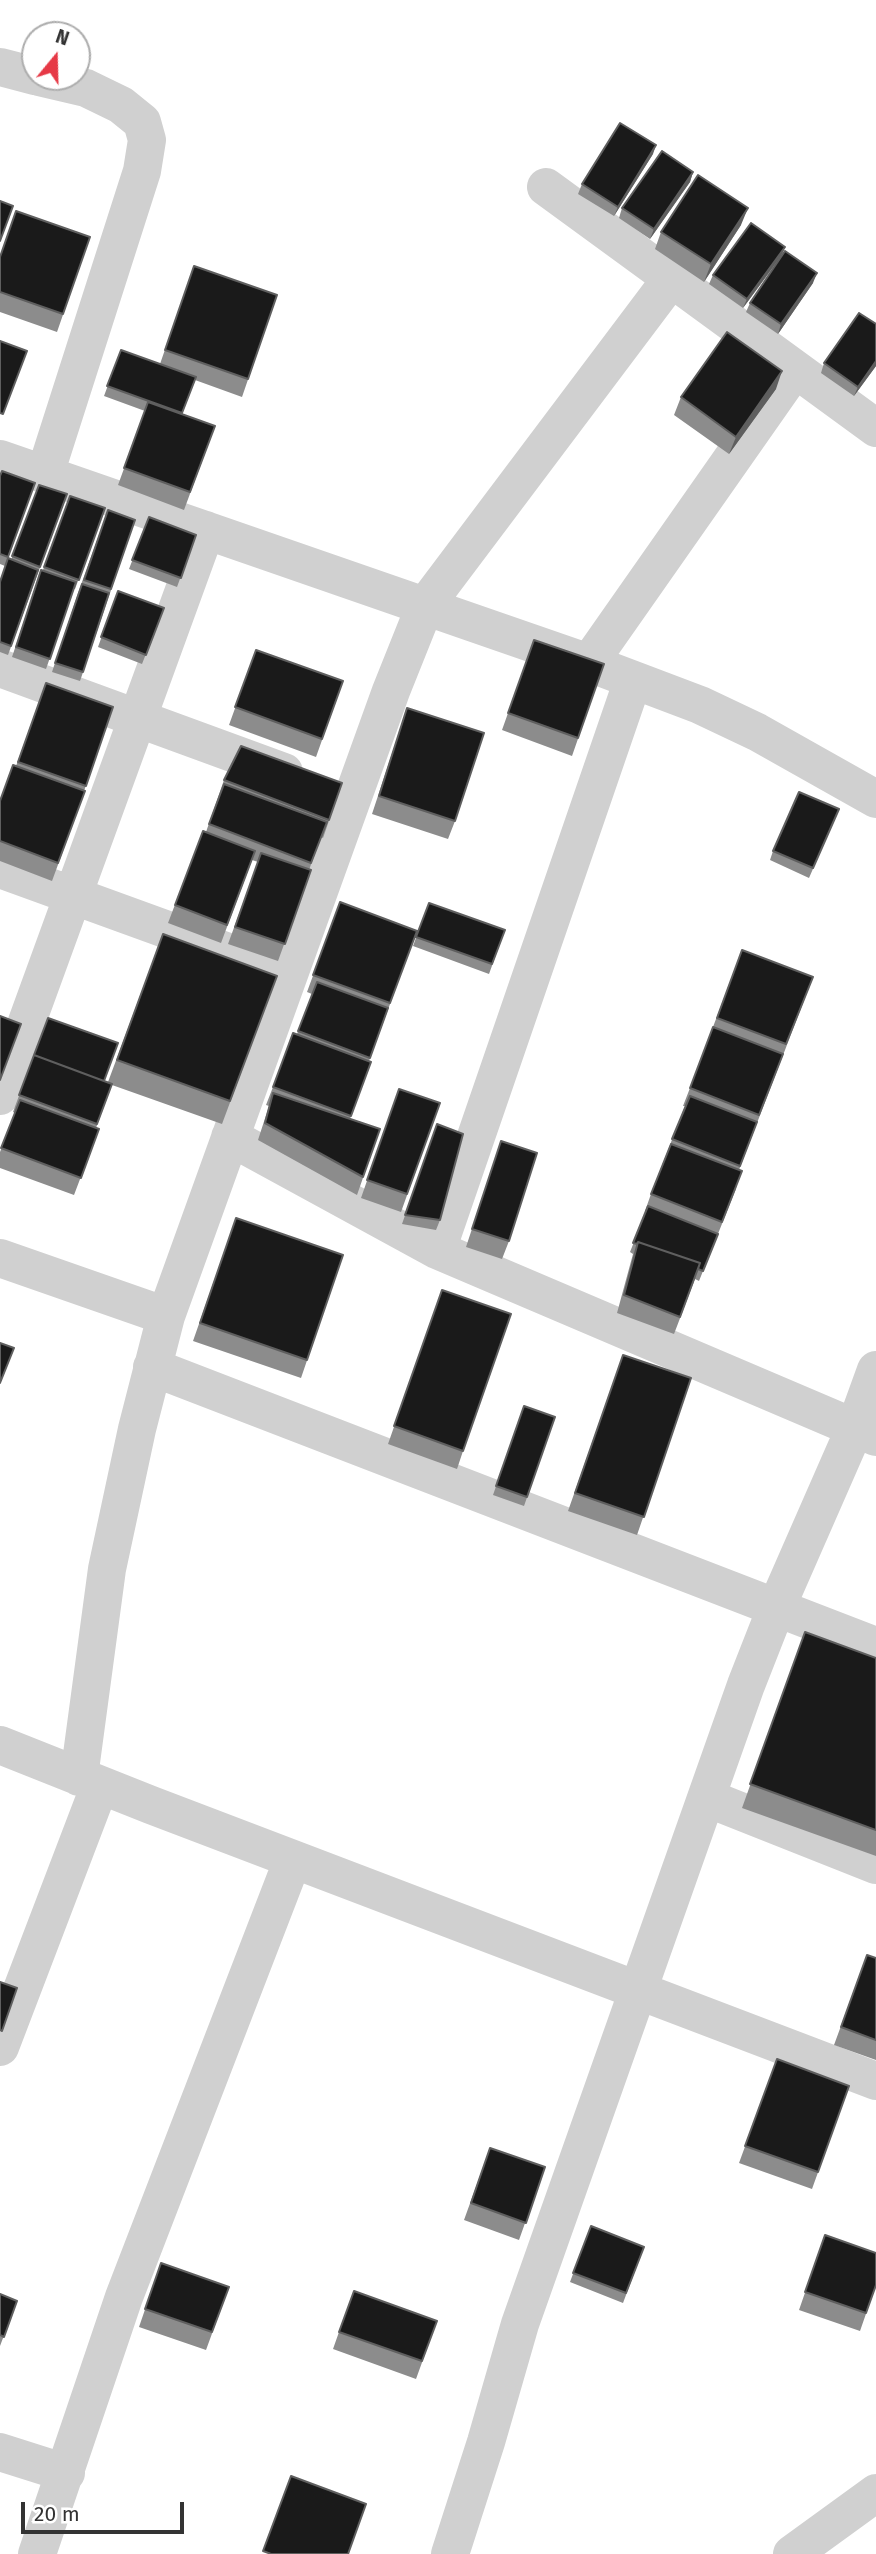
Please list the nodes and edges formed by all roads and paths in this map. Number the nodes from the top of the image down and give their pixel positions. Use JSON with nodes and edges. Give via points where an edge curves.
{"nodes":[{"id":1,"x":0,"y":67,"type":"edge"},
{"id":2,"x":21,"y":73,"type":"edge"},
{"id":3,"x":91,"y":90,"type":"edge"},
{"id":4,"x":546,"y":187,"type":"dead end"},
{"id":5,"x":671,"y":279,"type":"junction"},
{"id":6,"x":795,"y":369,"type":"junction"},
{"id":7,"x":876,"y":428,"type":"edge"},
{"id":8,"x":0,"y":459,"type":"edge"},
{"id":9,"x":45,"y":474,"type":"junction"},
{"id":10,"x":206,"y":530,"type":"junction"},
{"id":11,"x":425,"y":606,"type":"junction"},
{"id":12,"x":589,"y":663,"type":"junction"},
{"id":13,"x":0,"y":668,"type":"edge"},
{"id":14,"x":633,"y":680,"type":"junction"},
{"id":15,"x":138,"y":719,"type":"junction"},
{"id":16,"x":331,"y":789,"type":"junction"},
{"id":17,"x":876,"y":799,"type":"edge"},
{"id":18,"x":0,"y":869,"type":"edge"},
{"id":19,"x":74,"y":896,"type":"junction"},
{"id":20,"x":289,"y":974,"type":"junction"},
{"id":21,"x":0,"y":1096,"type":"edge"},
{"id":22,"x":230,"y":1136,"type":"junction"},
{"id":23,"x":437,"y":1250,"type":"junction"},
{"id":24,"x":0,"y":1258,"type":"edge"},
{"id":25,"x":166,"y":1316,"type":"junction"},
{"id":26,"x":152,"y":1367,"type":"junction"},
{"id":27,"x":876,"y":1370,"type":"edge"},
{"id":28,"x":865,"y":1433,"type":"edge"},
{"id":29,"x":777,"y":1606,"type":"junction"},
{"id":30,"x":876,"y":1646,"type":"edge"},
{"id":31,"x":0,"y":1745,"type":"edge"},
{"id":32,"x":90,"y":1781,"type":"junction"},
{"id":33,"x":707,"y":1798,"type":"junction"},
{"id":34,"x":293,"y":1859,"type":"junction"},
{"id":35,"x":876,"y":1865,"type":"edge"},
{"id":36,"x":639,"y":1990,"type":"junction"},
{"id":37,"x":0,"y":2047,"type":"edge"},
{"id":38,"x":876,"y":2081,"type":"edge"},
{"id":39,"x":0,"y":2452,"type":"edge"},
{"id":40,"x":65,"y":2473,"type":"junction"},
{"id":41,"x":876,"y":2493,"type":"edge"},
{"id":42,"x":805,"y":2551,"type":"edge"},
{"id":43,"x":37,"y":2554,"type":"edge"},
{"id":44,"x":450,"y":2554,"type":"edge"}],
"edges":[{"from":1,"to":2,"type":"street"},
{"from":3,"to":9,"type":"street","via":[[142,122],[147,141],[142,171]]},
{"from":4,"to":5,"type":"street"},
{"from":5,"to":6,"type":"street"},
{"from":5,"to":11,"type":"street"},
{"from":6,"to":7,"type":"street"},
{"from":6,"to":12,"type":"street"},
{"from":8,"to":9,"type":"street"},
{"from":9,"to":10,"type":"street"},
{"from":10,"to":11,"type":"street"},
{"from":10,"to":15,"type":"street"},
{"from":11,"to":12,"type":"street"},
{"from":11,"to":16,"type":"street"},
{"from":12,"to":14,"type":"street"},
{"from":13,"to":15,"type":"street"},
{"from":14,"to":17,"type":"street","via":[[757,732]]},
{"from":14,"to":23,"type":"street"},
{"from":15,"to":16,"type":"street"},
{"from":15,"to":19,"type":"street"},
{"from":16,"to":20,"type":"street"},
{"from":18,"to":19,"type":"street"},
{"from":19,"to":20,"type":"street"},
{"from":19,"to":21,"type":"street"},
{"from":20,"to":22,"type":"street"},
{"from":22,"to":23,"type":"street"},
{"from":22,"to":25,"type":"street"},
{"from":23,"to":28,"type":"street"},
{"from":24,"to":25,"type":"street"},
{"from":25,"to":26,"type":"street"},
{"from":26,"to":29,"type":"street"},
{"from":26,"to":32,"type":"street","via":[[107,1569]]},
{"from":27,"to":28,"type":"street"},
{"from":28,"to":29,"type":"street"},
{"from":29,"to":30,"type":"street"},
{"from":29,"to":33,"type":"street"},
{"from":31,"to":32,"type":"street"},
{"from":32,"to":34,"type":"street"},
{"from":32,"to":37,"type":"street"},
{"from":33,"to":35,"type":"street"},
{"from":33,"to":36,"type":"street"},
{"from":34,"to":36,"type":"street"},
{"from":34,"to":40,"type":"street","via":[[124,2297]]},
{"from":36,"to":38,"type":"street"},
{"from":36,"to":44,"type":"street","via":[[520,2324]]},
{"from":39,"to":40,"type":"street"},
{"from":40,"to":43,"type":"street"},
{"from":41,"to":42,"type":"street"}]}
